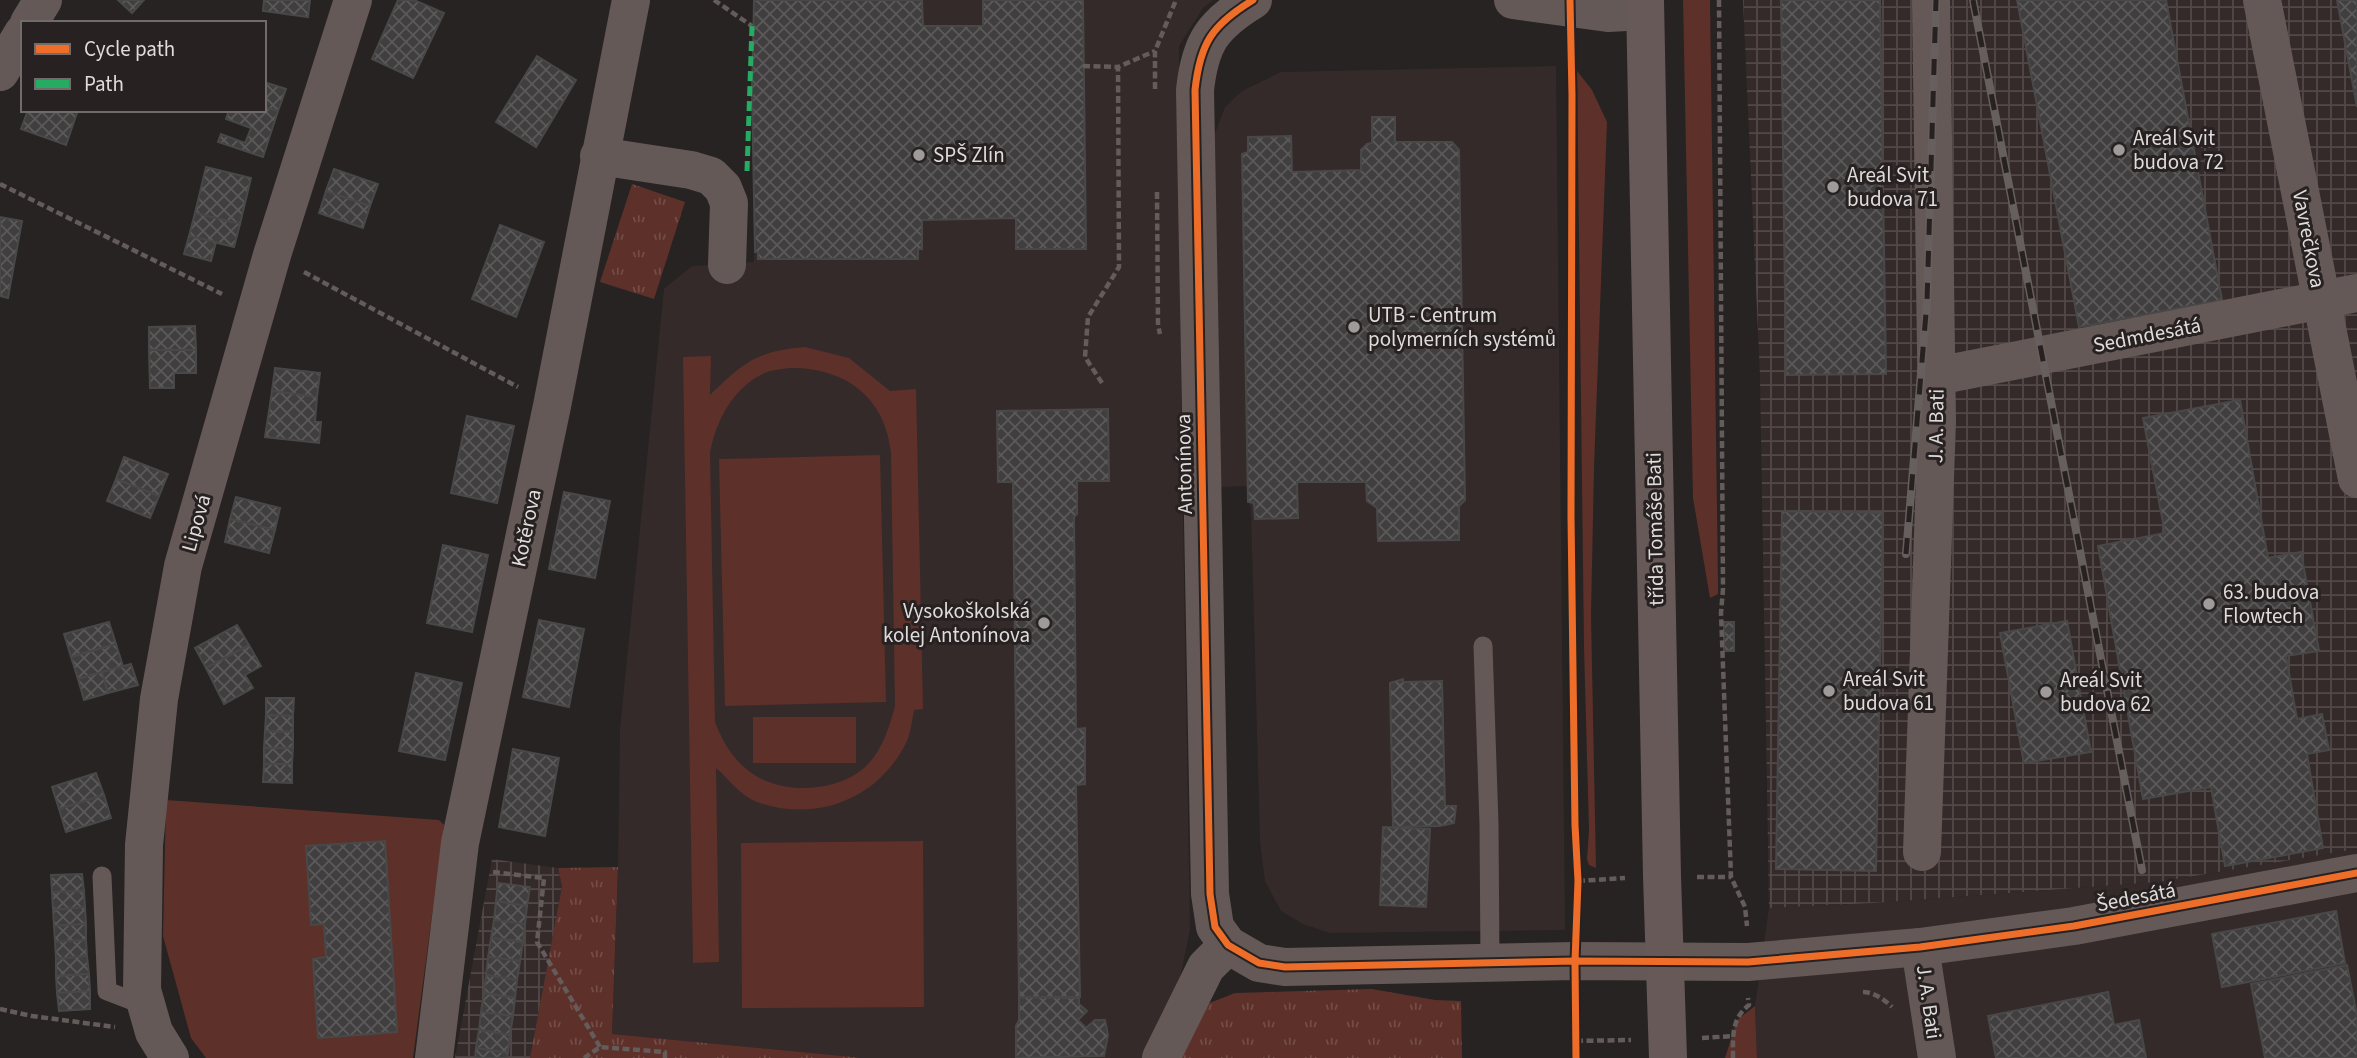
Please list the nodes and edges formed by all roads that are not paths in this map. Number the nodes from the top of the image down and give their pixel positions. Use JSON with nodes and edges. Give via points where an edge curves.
{"nodes":[{"id":1,"x":43,"y":0,"type":"edge"},
{"id":2,"x":353,"y":0,"type":"edge"},
{"id":3,"x":631,"y":0,"type":"edge"},
{"id":4,"x":1253,"y":0,"type":"edge"},
{"id":5,"x":1931,"y":0,"type":"edge"},
{"id":6,"x":2262,"y":0,"type":"edge"},
{"id":7,"x":1526,"y":1,"type":"edge"},
{"id":8,"x":1645,"y":6,"type":"edge"},
{"id":9,"x":30,"y":21,"type":"edge"},
{"id":10,"x":21,"y":36,"type":"edge"},
{"id":11,"x":0,"y":72,"type":"edge"},
{"id":12,"x":599,"y":156,"type":"junction"},
{"id":13,"x":727,"y":265,"type":"dead end"},
{"id":14,"x":2339,"y":297,"type":"edge"},
{"id":15,"x":1937,"y":376,"type":"junction"},
{"id":16,"x":2357,"y":479,"type":"edge"},
{"id":17,"x":1483,"y":646,"type":"dead end"},
{"id":18,"x":1922,"y":852,"type":"dead end"},
{"id":19,"x":2357,"y":873,"type":"edge"},
{"id":20,"x":102,"y":876,"type":"dead end"},
{"id":21,"x":1228,"y":945,"type":"junction"},
{"id":22,"x":1920,"y":947,"type":"junction"},
{"id":23,"x":1665,"y":961,"type":"junction"},
{"id":24,"x":1490,"y":963,"type":"junction"},
{"id":25,"x":157,"y":1032,"type":"edge"},
{"id":26,"x":434,"y":1058,"type":"edge"},
{"id":27,"x":1161,"y":1058,"type":"edge"},
{"id":28,"x":1668,"y":1058,"type":"edge"},
{"id":29,"x":1937,"y":1058,"type":"edge"}],
"edges":[{"from":1,"to":9,"type":"street"},
{"from":2,"to":25,"type":"street","name":"Lipová","via":[[272,255],[183,566],[156,721],[144,845],[142,990]]},
{"from":3,"to":12,"type":"street","name":"Kotěrova"},
{"from":4,"to":21,"type":"street","name":"Antonínova","via":[[1211,36],[1201,52],[1195,90],[1210,894],[1215,926]]},
{"from":5,"to":15,"type":"street","name":"J. A. Bati"},
{"from":6,"to":14,"type":"street","name":"Vavrečkova"},
{"from":7,"to":8,"type":"street","via":[[1608,13]]},
{"from":8,"to":23,"type":"main road","name":"třída Tomáše Bati"},
{"from":10,"to":11,"type":"street"},
{"from":12,"to":13,"type":"street","via":[[711,176],[729,203]]},
{"from":12,"to":26,"type":"street","name":"Kotěrova","via":[[458,855]]},
{"from":14,"to":15,"type":"street","name":"Sedmdesátá"},
{"from":14,"to":16,"type":"street","name":"Vavrečkova"},
{"from":15,"to":18,"type":"street","name":"J. A. Bati"},
{"from":17,"to":24,"type":"lane"},
{"from":19,"to":22,"type":"street","name":"Šedesátá","via":[[2087,924]]},
{"from":20,"to":25,"type":"lane","via":[[107,991]]},
{"from":21,"to":24,"type":"street","name":"Šedesátá","via":[[1259,963],[1285,967]]},
{"from":21,"to":27,"type":"street","via":[[1206,967]]},
{"from":22,"to":23,"type":"street","name":"Šedesátá","via":[[1748,962]]},
{"from":22,"to":29,"type":"street","name":"J. A. Bati"},
{"from":23,"to":24,"type":"street","name":"Šedesátá"},
{"from":23,"to":28,"type":"main road","name":"třída Tomáše Bati"}]}
